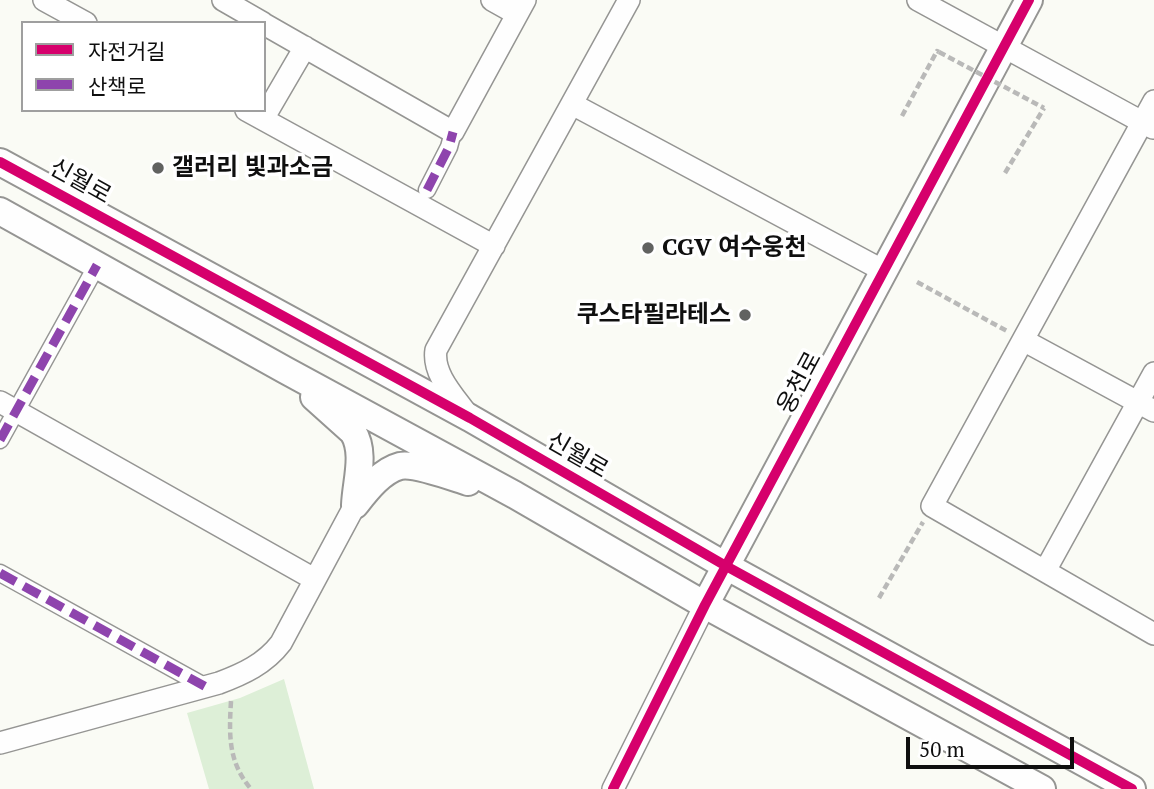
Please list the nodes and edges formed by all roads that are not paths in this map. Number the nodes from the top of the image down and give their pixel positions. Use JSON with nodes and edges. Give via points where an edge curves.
{"nodes":[{"id":1,"x":44,"y":0,"type":"edge"},
{"id":2,"x":223,"y":0,"type":"edge"},
{"id":3,"x":492,"y":0,"type":"edge"},
{"id":4,"x":629,"y":0,"type":"edge"},
{"id":5,"x":918,"y":0,"type":"edge"},
{"id":6,"x":1029,"y":0,"type":"edge"},
{"id":7,"x":521,"y":7,"type":"edge"},
{"id":8,"x":82,"y":21,"type":"edge"},
{"id":9,"x":260,"y":21,"type":"edge"},
{"id":10,"x":266,"y":24,"type":"edge"},
{"id":11,"x":1004,"y":46,"type":"junction"},
{"id":12,"x":305,"y":47,"type":"junction"},
{"id":13,"x":266,"y":100,"type":"edge"},
{"id":14,"x":1154,"y":101,"type":"edge"},
{"id":15,"x":572,"y":104,"type":"junction"},
{"id":16,"x":255,"y":115,"type":"edge"},
{"id":17,"x":1148,"y":126,"type":"edge"},
{"id":18,"x":453,"y":132,"type":"junction"},
{"id":19,"x":0,"y":162,"type":"edge"},
{"id":20,"x":427,"y":190,"type":"dead end"},
{"id":21,"x":0,"y":212,"type":"edge"},
{"id":22,"x":494,"y":246,"type":"junction"},
{"id":23,"x":97,"y":265,"type":"junction"},
{"id":24,"x":884,"y":271,"type":"junction"},
{"id":25,"x":1023,"y":340,"type":"junction"},
{"id":26,"x":285,"y":370,"type":"junction"},
{"id":27,"x":1154,"y":373,"type":"edge"},
{"id":28,"x":1146,"y":406,"type":"edge"},
{"id":29,"x":8,"y":407,"type":"edge"},
{"id":30,"x":470,"y":418,"type":"junction"},
{"id":31,"x":0,"y":440,"type":"edge"},
{"id":32,"x":515,"y":495,"type":"junction"},
{"id":33,"x":355,"y":505,"type":"junction"},
{"id":34,"x":726,"y":566,"type":"junction"},
{"id":35,"x":1045,"y":571,"type":"junction"},
{"id":36,"x":0,"y":573,"type":"edge"},
{"id":37,"x":314,"y":579,"type":"junction"},
{"id":38,"x":705,"y":605,"type":"junction"},
{"id":39,"x":1154,"y":634,"type":"edge"},
{"id":40,"x":206,"y":687,"type":"junction"},
{"id":41,"x":0,"y":743,"type":"edge"},
{"id":42,"x":613,"y":789,"type":"edge"},
{"id":43,"x":1042,"y":789,"type":"edge"},
{"id":44,"x":1132,"y":789,"type":"edge"}],
"edges":[{"from":1,"to":8,"type":"street"},
{"from":2,"to":9,"type":"street"},
{"from":3,"to":7,"type":"street"},
{"from":4,"to":15,"type":"street"},
{"from":5,"to":11,"type":"street"},
{"from":6,"to":11,"type":"street","name":"웅천로"},
{"from":7,"to":18,"type":"street"},
{"from":10,"to":12,"type":"street"},
{"from":11,"to":17,"type":"street"},
{"from":11,"to":24,"type":"street","name":"웅천로"},
{"from":12,"to":13,"type":"street"},
{"from":12,"to":18,"type":"street"},
{"from":14,"to":17,"type":"street"},
{"from":15,"to":22,"type":"street"},
{"from":15,"to":24,"type":"street"},
{"from":16,"to":22,"type":"street"},
{"from":17,"to":25,"type":"street"},
{"from":18,"to":20,"type":"street"},
{"from":19,"to":30,"type":"street","name":"신월로"},
{"from":21,"to":23,"type":"street"},
{"from":22,"to":30,"type":"street","via":[[435,357],[439,374]]},
{"from":23,"to":26,"type":"street"},
{"from":23,"to":29,"type":"street"},
{"from":24,"to":34,"type":"street","name":"웅천로"},
{"from":25,"to":28,"type":"street"},
{"from":25,"to":35,"type":"street","via":[[932,506]]},
{"from":26,"to":32,"type":"street"},
{"from":26,"to":33,"type":"street","via":[[357,439],[360,457]]},
{"from":27,"to":28,"type":"street"},
{"from":28,"to":35,"type":"street"},
{"from":29,"to":31,"type":"street"},
{"from":29,"to":37,"type":"street"},
{"from":30,"to":34,"type":"street","name":"신월로"},
{"from":32,"to":33,"type":"street","via":[[401,466],[377,480]]},
{"from":32,"to":38,"type":"street"},
{"from":33,"to":37,"type":"street"},
{"from":34,"to":38,"type":"street","name":"웅천로"},
{"from":34,"to":44,"type":"street","name":"신월로"},
{"from":35,"to":39,"type":"street"},
{"from":36,"to":40,"type":"street"},
{"from":37,"to":40,"type":"street","via":[[275,650],[262,662]]},
{"from":38,"to":42,"type":"street","name":"웅천로"},
{"from":38,"to":43,"type":"street"},
{"from":40,"to":41,"type":"street"}]}
